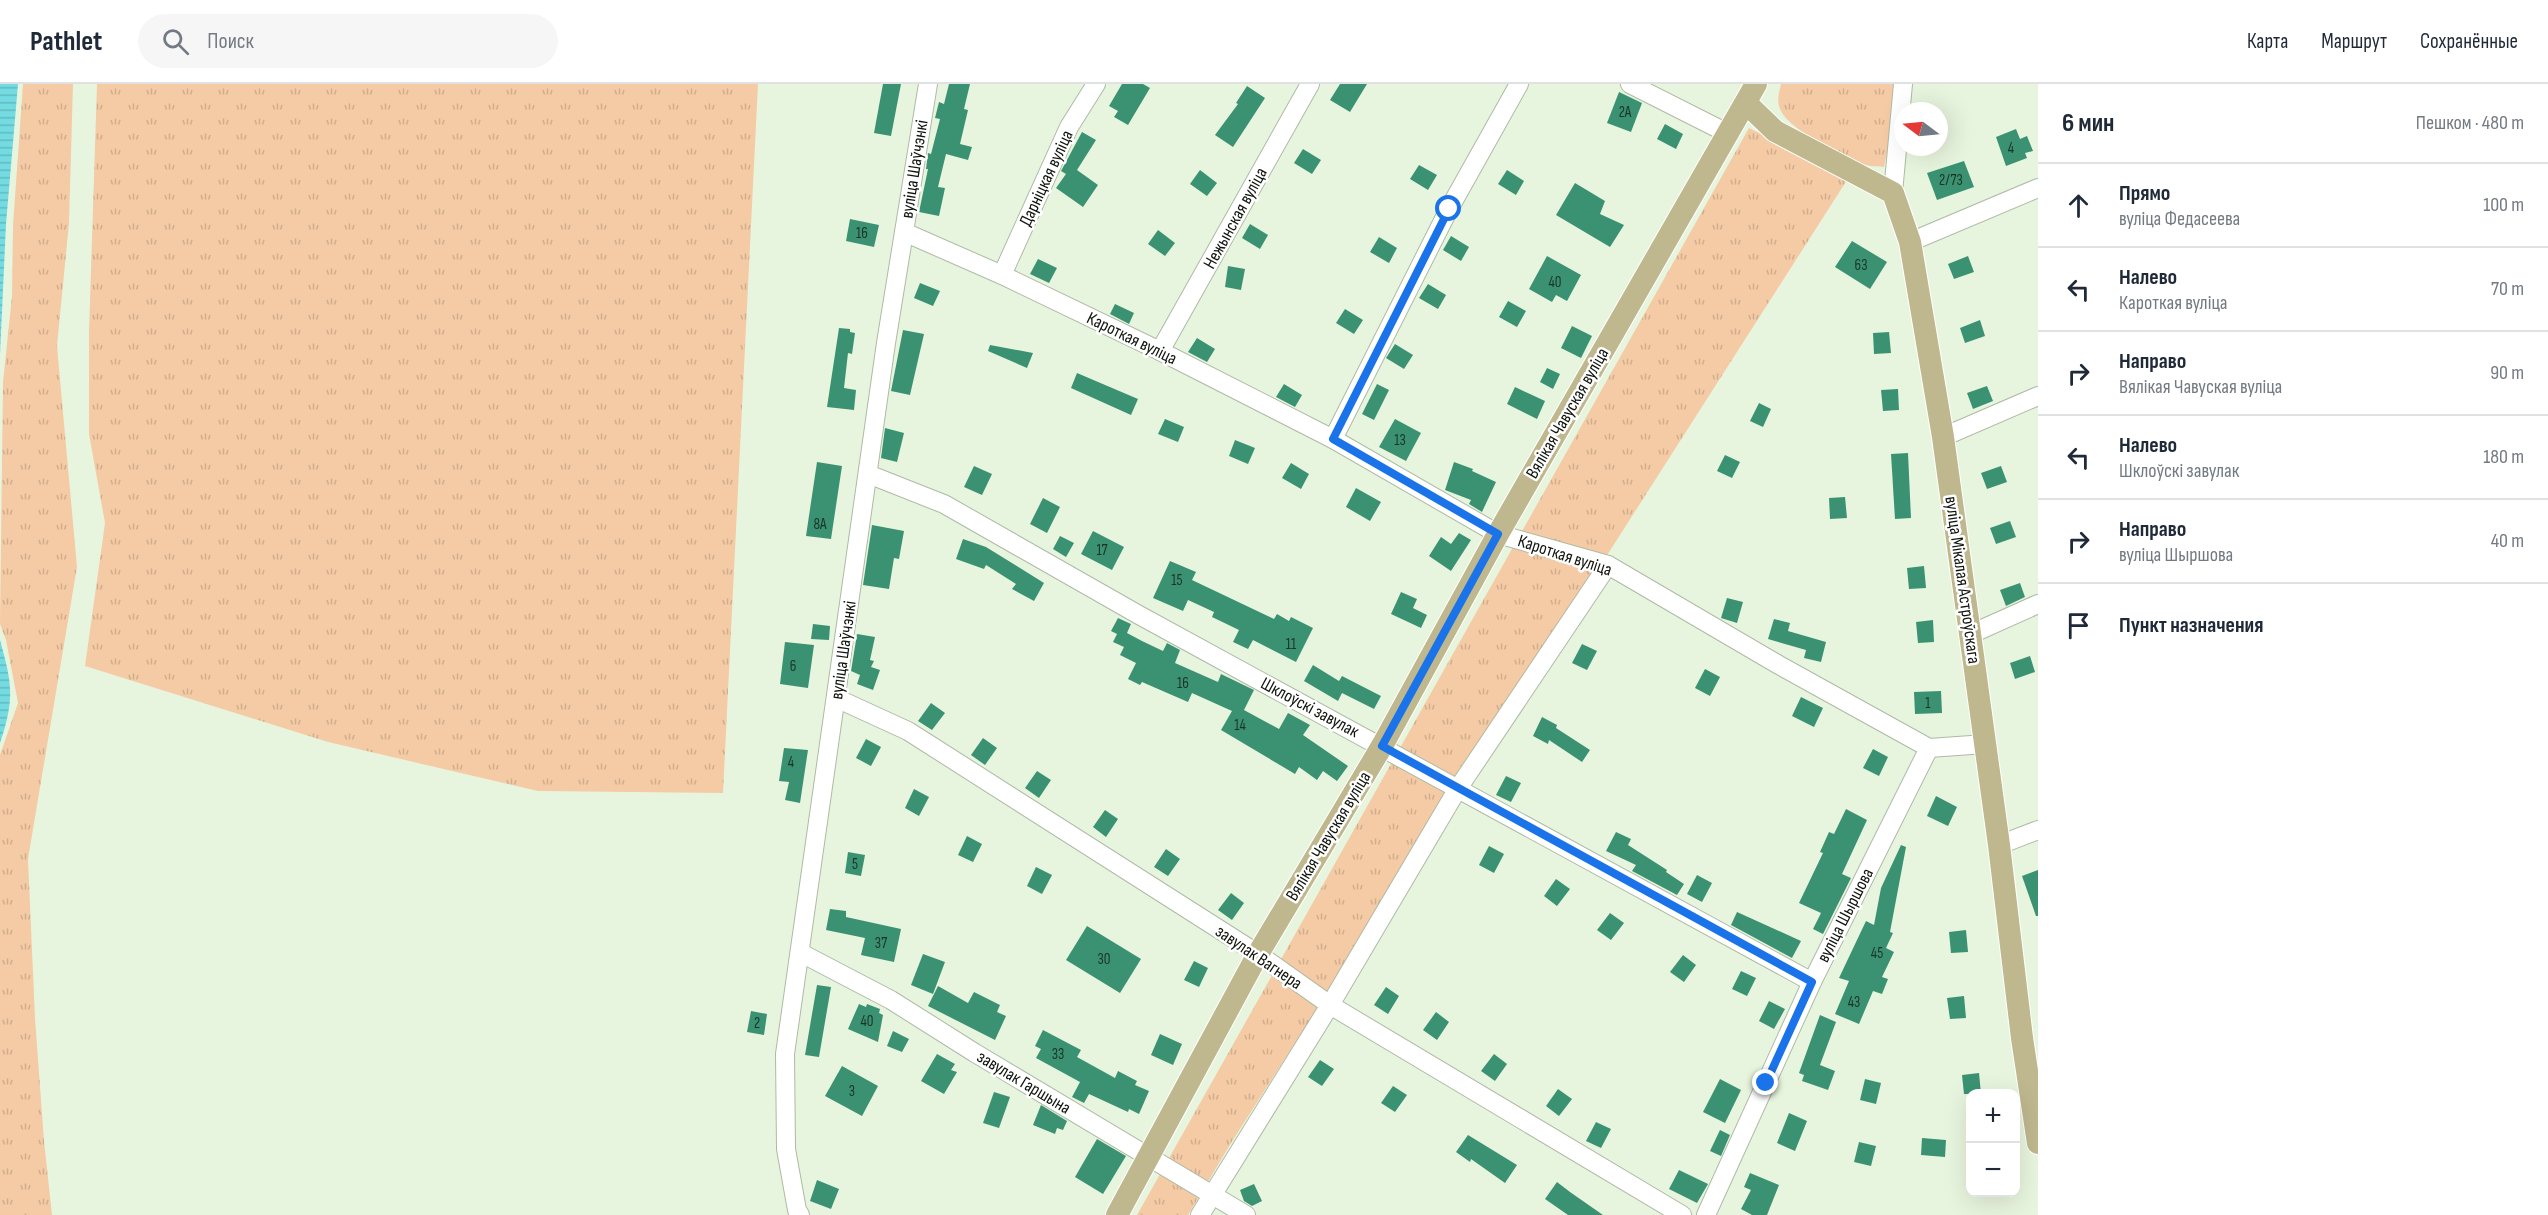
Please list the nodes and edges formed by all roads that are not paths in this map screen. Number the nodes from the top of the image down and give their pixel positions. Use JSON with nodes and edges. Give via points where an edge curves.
{"nodes":[{"id":1,"x":928,"y":84,"type":"edge"},
{"id":2,"x":1096,"y":84,"type":"edge"},
{"id":3,"x":1310,"y":84,"type":"edge"},
{"id":4,"x":1519,"y":84,"type":"edge"},
{"id":5,"x":1630,"y":84,"type":"edge"},
{"id":6,"x":1903,"y":84,"type":"edge"},
{"id":7,"x":1751,"y":94,"type":"edge"},
{"id":8,"x":1729,"y":134,"type":"junction"},
{"id":9,"x":2038,"y":188,"type":"edge"},
{"id":10,"x":1893,"y":193,"type":"junction"},
{"id":11,"x":904,"y":232,"type":"junction"},
{"id":12,"x":1910,"y":242,"type":"junction"},
{"id":13,"x":1002,"y":275,"type":"junction"},
{"id":14,"x":1160,"y":351,"type":"junction"},
{"id":15,"x":2038,"y":396,"type":"edge"},
{"id":16,"x":1943,"y":437,"type":"junction"},
{"id":17,"x":1333,"y":439,"type":"junction"},
{"id":18,"x":868,"y":474,"type":"junction"},
{"id":19,"x":1498,"y":534,"type":"junction"},
{"id":20,"x":1608,"y":566,"type":"junction"},
{"id":21,"x":2038,"y":603,"type":"edge"},
{"id":22,"x":1971,"y":634,"type":"junction"},
{"id":23,"x":836,"y":698,"type":"junction"},
{"id":24,"x":1986,"y":744,"type":"junction"},
{"id":25,"x":1382,"y":746,"type":"junction"},
{"id":26,"x":1929,"y":748,"type":"junction"},
{"id":27,"x":1457,"y":790,"type":"junction"},
{"id":28,"x":2038,"y":830,"type":"edge"},
{"id":29,"x":1999,"y":845,"type":"junction"},
{"id":30,"x":801,"y":953,"type":"junction"},
{"id":31,"x":1258,"y":954,"type":"junction"},
{"id":32,"x":1812,"y":982,"type":"junction"},
{"id":33,"x":1330,"y":1005,"type":"junction"},
{"id":34,"x":2030,"y":1034,"type":"edge"},
{"id":35,"x":2038,"y":1143,"type":"edge"},
{"id":36,"x":1149,"y":1156,"type":"junction"},
{"id":37,"x":1212,"y":1194,"type":"junction"},
{"id":38,"x":800,"y":1215,"type":"edge"},
{"id":39,"x":1117,"y":1215,"type":"edge"},
{"id":40,"x":1200,"y":1215,"type":"edge"},
{"id":41,"x":1246,"y":1215,"type":"edge"},
{"id":42,"x":1682,"y":1215,"type":"edge"},
{"id":43,"x":1706,"y":1215,"type":"edge"}],
"edges":[{"from":1,"to":11,"type":"street","name":"вуліца Шаўчэнкі"},
{"from":2,"to":13,"type":"street","name":"Дарніцкая вуліца","via":[[1069,127]]},
{"from":3,"to":14,"type":"street","name":"Нежынская вуліца"},
{"from":4,"to":17,"type":"street","via":[[1449,209]]},
{"from":5,"to":8,"type":"street"},
{"from":6,"to":10,"type":"street"},
{"from":7,"to":8,"type":"main road","name":"Вялікая Чавуская вуліца"},
{"from":7,"to":10,"type":"main road","via":[[1775,131]]},
{"from":8,"to":19,"type":"main road","name":"Вялікая Чавуская вуліца"},
{"from":9,"to":12,"type":"street"},
{"from":10,"to":12,"type":"main road","name":"вуліца Мікалая Астроўскага"},
{"from":11,"to":13,"type":"street","name":"Кароткая вуліца"},
{"from":11,"to":18,"type":"street","name":"вуліца Шаўчэнкі"},
{"from":12,"to":16,"type":"main road","name":"вуліца Мікалая Астроўскага"},
{"from":13,"to":14,"type":"street","name":"Кароткая вуліца"},
{"from":14,"to":17,"type":"street","name":"Кароткая вуліца"},
{"from":15,"to":16,"type":"street"},
{"from":16,"to":22,"type":"main road","name":"вуліца Мікалая Астроўскага"},
{"from":17,"to":19,"type":"street","name":"Кароткая вуліца"},
{"from":18,"to":23,"type":"street","name":"вуліца Шаўчэнкі"},
{"from":18,"to":25,"type":"street","name":"Шклоўскі завулак","via":[[944,504]]},
{"from":19,"to":20,"type":"street","name":"Кароткая вуліца"},
{"from":19,"to":25,"type":"main road","name":"Вялікая Чавуская вуліца"},
{"from":20,"to":26,"type":"street","name":"Кароткая вуліца"},
{"from":20,"to":27,"type":"street"},
{"from":21,"to":22,"type":"street"},
{"from":22,"to":24,"type":"main road","name":"вуліца Мікалая Астроўскага"},
{"from":23,"to":30,"type":"street","name":"вуліца Шаўчэнкі"},
{"from":23,"to":31,"type":"street","name":"завулак Вагнера","via":[[908,731]]},
{"from":24,"to":26,"type":"street"},
{"from":24,"to":29,"type":"main road","name":"вуліца Мікалая Астроўскага"},
{"from":25,"to":27,"type":"street","name":"Шклоўскі завулак"},
{"from":25,"to":31,"type":"main road","name":"Вялікая Чавуская вуліца"},
{"from":26,"to":32,"type":"street","name":"вуліца Шыршова"},
{"from":27,"to":32,"type":"street","name":"Шклоўскі завулак"},
{"from":27,"to":33,"type":"street"},
{"from":28,"to":29,"type":"street"},
{"from":29,"to":34,"type":"main road","name":"вуліца Мікалая Астроўскага"},
{"from":30,"to":36,"type":"street","name":"завулак Гаршына","via":[[891,999]]},
{"from":30,"to":38,"type":"street","name":"вуліца Шаўчэнкі","via":[[785,1054],[786,1149]]},
{"from":31,"to":33,"type":"street","name":"завулак Вагнера"},
{"from":31,"to":36,"type":"main road","name":"Вялікая Чавуская вуліца"},
{"from":32,"to":43,"type":"street","name":"вуліца Шыршова"},
{"from":33,"to":37,"type":"street"},
{"from":33,"to":42,"type":"street","name":"завулак Вагнера"},
{"from":34,"to":35,"type":"main road","name":"вуліца Мікалая Астроўскага"},
{"from":36,"to":37,"type":"street","name":"завулак Гаршына"},
{"from":36,"to":39,"type":"main road","name":"Вялікая Чавуская вуліца"},
{"from":37,"to":40,"type":"street"},
{"from":37,"to":41,"type":"street","name":"завулак Гаршына"}]}
